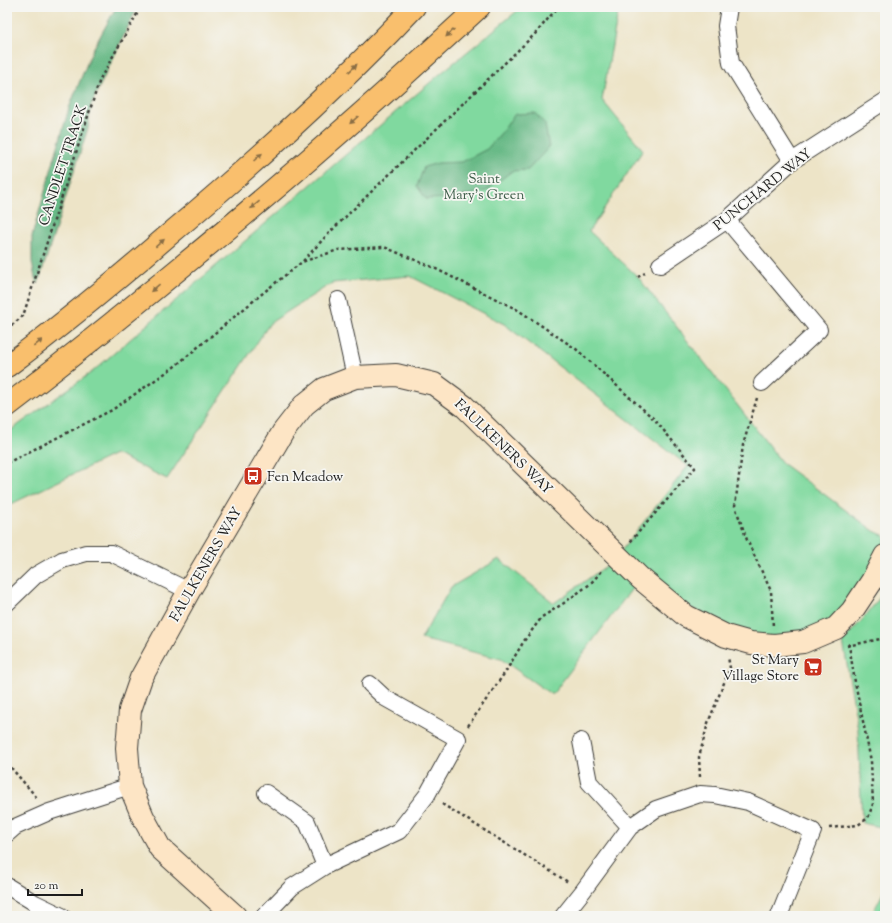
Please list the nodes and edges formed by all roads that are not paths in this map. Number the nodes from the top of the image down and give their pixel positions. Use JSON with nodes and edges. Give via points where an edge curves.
{"nodes":[{"id":1,"x":414,"y":7,"type":"edge"},
{"id":2,"x":479,"y":7,"type":"edge"},
{"id":3,"x":729,"y":7,"type":"edge"},
{"id":4,"x":885,"y":101,"type":"edge"},
{"id":5,"x":792,"y":161,"type":"junction"},
{"id":6,"x":727,"y":220,"type":"junction"},
{"id":7,"x":660,"y":265,"type":"dead end"},
{"id":8,"x":338,"y":300,"type":"dead end"},
{"id":9,"x":7,"y":366,"type":"edge"},
{"id":10,"x":355,"y":377,"type":"junction"},
{"id":11,"x":762,"y":383,"type":"road end"},
{"id":12,"x":7,"y":406,"type":"edge"},
{"id":13,"x":885,"y":556,"type":"edge"},
{"id":14,"x":189,"y":591,"type":"junction"},
{"id":15,"x":7,"y":603,"type":"edge"},
{"id":16,"x":370,"y":684,"type":"dead end"},
{"id":17,"x":581,"y":741,"type":"dead end"},
{"id":18,"x":130,"y":786,"type":"junction"},
{"id":19,"x":266,"y":793,"type":"dead end"},
{"id":20,"x":630,"y":827,"type":"junction"},
{"id":21,"x":7,"y":834,"type":"edge"},
{"id":22,"x":325,"y":866,"type":"junction"},
{"id":23,"x":7,"y":886,"type":"edge"},
{"id":24,"x":62,"y":916,"type":"edge"},
{"id":25,"x":235,"y":916,"type":"edge"},
{"id":26,"x":264,"y":916,"type":"edge"},
{"id":27,"x":563,"y":916,"type":"edge"},
{"id":28,"x":779,"y":916,"type":"edge"}],
"edges":[{"from":9,"to":1,"type":"highway","one_way":true,"via":[[117,279],[209,201],[311,110]]},
{"from":2,"to":12,"type":"highway","one_way":true,"via":[[336,136],[226,230]]},
{"from":3,"to":5,"type":"street","via":[[726,26],[731,63]]},
{"from":4,"to":5,"type":"street","name":"PUNCHARD WAY"},
{"from":5,"to":6,"type":"street","name":"PUNCHARD WAY"},
{"from":6,"to":7,"type":"street","name":"PUNCHARD WAY"},
{"from":6,"to":11,"type":"street","via":[[819,330]]},
{"from":8,"to":10,"type":"street"},
{"from":10,"to":13,"type":"street","name":"FAULKENERS WAY","via":[[396,375],[434,384],[464,406],[640,578],[686,616],[726,636],[751,643],[774,645],[803,642],[836,628],[852,611]]},
{"from":10,"to":14,"type":"street","name":"FAULKENERS WAY","via":[[324,389],[304,406],[283,432]]},
{"from":14,"to":15,"type":"street","via":[[111,553],[86,553],[62,560],[36,575]]},
{"from":14,"to":18,"type":"street","name":"FAULKENERS WAY","via":[[140,678],[130,710],[126,748]]},
{"from":16,"to":22,"type":"street","via":[[385,698],[458,739],[428,795],[400,831]]},
{"from":17,"to":20,"type":"street","via":[[589,782]]},
{"from":18,"to":21,"type":"street","via":[[48,812],[15,827]]},
{"from":18,"to":25,"type":"street","name":"FAULKENERS WAY","via":[[160,848]]},
{"from":19,"to":22,"type":"street","via":[[307,822]]},
{"from":20,"to":27,"type":"street"},
{"from":20,"to":28,"type":"street","via":[[656,808],[700,794],[715,794],[748,802],[813,831]]},
{"from":22,"to":26,"type":"street","via":[[292,887]]},
{"from":23,"to":24,"type":"street"}]}
